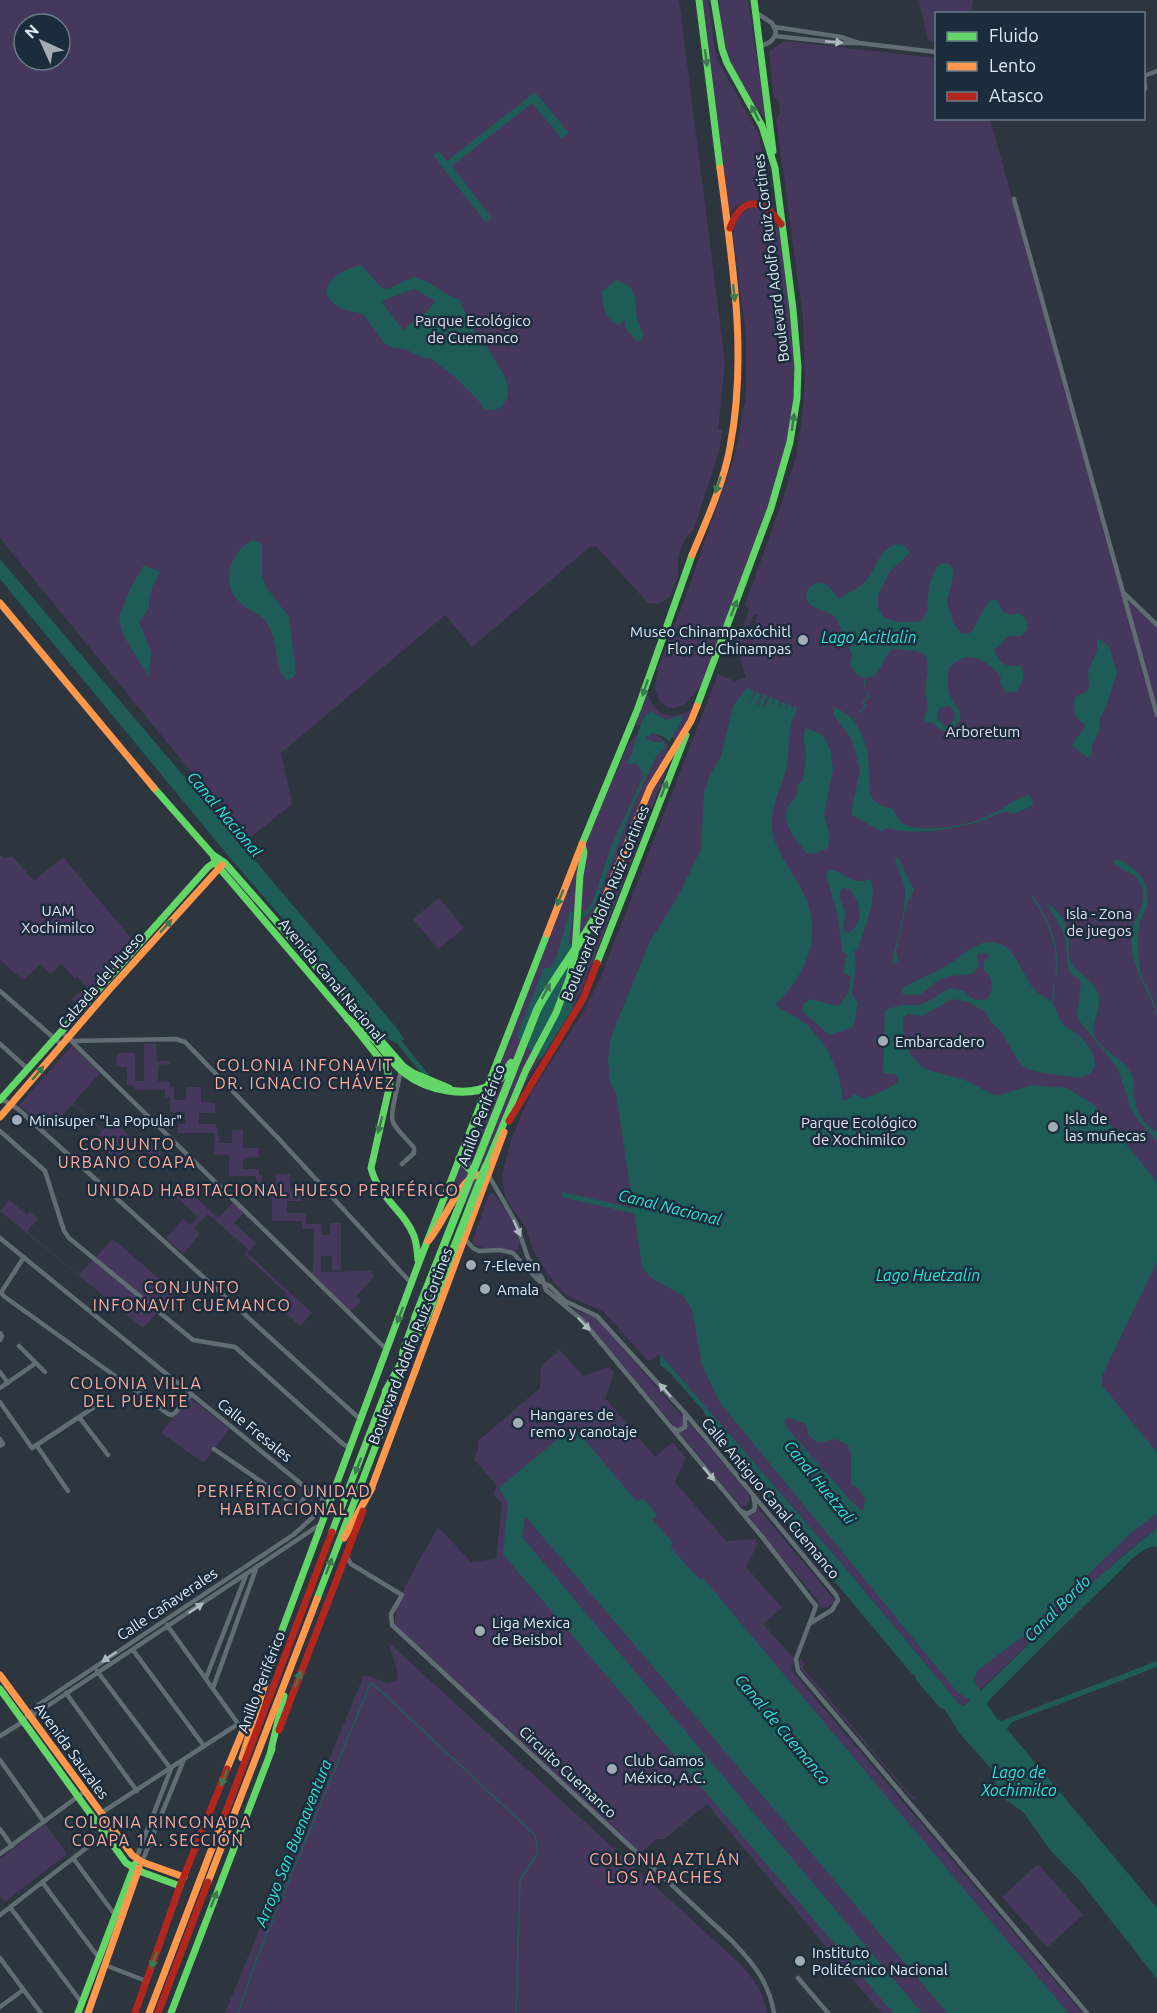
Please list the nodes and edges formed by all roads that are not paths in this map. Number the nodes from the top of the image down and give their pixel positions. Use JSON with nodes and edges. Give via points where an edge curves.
{"nodes":[{"id":1,"x":714,"y":0,"type":"edge"},
{"id":2,"x":754,"y":0,"type":"edge"},
{"id":3,"x":760,"y":0,"type":"edge"},
{"id":4,"x":699,"y":3,"type":"edge"},
{"id":5,"x":755,"y":11,"type":"junction"},
{"id":6,"x":775,"y":27,"type":"junction"},
{"id":7,"x":806,"y":32,"type":"junction"},
{"id":8,"x":775,"y":36,"type":"junction"},
{"id":9,"x":805,"y":39,"type":"junction"},
{"id":10,"x":859,"y":43,"type":"junction"},
{"id":11,"x":760,"y":46,"type":"junction"},
{"id":12,"x":935,"y":52,"type":"edge"},
{"id":13,"x":775,"y":168,"type":"junction"},
{"id":14,"x":1014,"y":198,"type":"dead end"},
{"id":15,"x":784,"y":230,"type":"junction"},
{"id":16,"x":728,"y":234,"type":"junction"},
{"id":17,"x":1123,"y":592,"type":"junction"},
{"id":18,"x":0,"y":603,"type":"edge"},
{"id":19,"x":1157,"y":625,"type":"edge"},
{"id":20,"x":1157,"y":715,"type":"edge"},
{"id":21,"x":691,"y":721,"type":"junction"},
{"id":22,"x":582,"y":844,"type":"junction"},
{"id":23,"x":218,"y":861,"type":"junction"},
{"id":24,"x":211,"y":876,"type":"junction"},
{"id":25,"x":228,"y":878,"type":"junction"},
{"id":26,"x":0,"y":990,"type":"edge"},
{"id":27,"x":348,"y":1019,"type":"junction"},
{"id":28,"x":531,"y":1024,"type":"junction"},
{"id":29,"x":67,"y":1036,"type":"junction"},
{"id":30,"x":58,"y":1041,"type":"junction"},
{"id":31,"x":88,"y":1041,"type":"junction"},
{"id":32,"x":0,"y":1044,"type":"edge"},
{"id":33,"x":87,"y":1055,"type":"junction"},
{"id":34,"x":401,"y":1064,"type":"junction"},
{"id":35,"x":28,"y":1069,"type":"junction"},
{"id":36,"x":390,"y":1076,"type":"junction"},
{"id":37,"x":490,"y":1077,"type":"junction"},
{"id":38,"x":400,"y":1081,"type":"junction"},
{"id":39,"x":0,"y":1099,"type":"edge"},
{"id":40,"x":11,"y":1105,"type":"junction"},
{"id":41,"x":0,"y":1117,"type":"edge"},
{"id":42,"x":0,"y":1131,"type":"edge"},
{"id":43,"x":459,"y":1158,"type":"junction"},
{"id":44,"x":402,"y":1164,"type":"dead end"},
{"id":45,"x":475,"y":1175,"type":"junction"},
{"id":46,"x":489,"y":1176,"type":"junction"},
{"id":47,"x":0,"y":1238,"type":"edge"},
{"id":48,"x":414,"y":1238,"type":"junction"},
{"id":49,"x":465,"y":1239,"type":"junction"},
{"id":50,"x":427,"y":1241,"type":"junction"},
{"id":51,"x":523,"y":1244,"type":"junction"},
{"id":52,"x":511,"y":1252,"type":"junction"},
{"id":53,"x":24,"y":1257,"type":"junction"},
{"id":54,"x":418,"y":1265,"type":"junction"},
{"id":55,"x":411,"y":1283,"type":"junction"},
{"id":56,"x":544,"y":1283,"type":"junction"},
{"id":57,"x":0,"y":1333,"type":"edge"},
{"id":58,"x":0,"y":1340,"type":"edge"},
{"id":59,"x":18,"y":1346,"type":"dead end"},
{"id":60,"x":387,"y":1350,"type":"junction"},
{"id":61,"x":36,"y":1363,"type":"junction"},
{"id":62,"x":0,"y":1372,"type":"edge"},
{"id":63,"x":45,"y":1372,"type":"dead end"},
{"id":64,"x":8,"y":1383,"type":"junction"},
{"id":65,"x":0,"y":1388,"type":"edge"},
{"id":66,"x":191,"y":1394,"type":"junction"},
{"id":67,"x":108,"y":1398,"type":"dead end"},
{"id":68,"x":0,"y":1402,"type":"edge"},
{"id":69,"x":685,"y":1413,"type":"junction"},
{"id":70,"x":79,"y":1417,"type":"junction"},
{"id":71,"x":361,"y":1420,"type":"junction"},
{"id":72,"x":670,"y":1427,"type":"junction"},
{"id":73,"x":0,"y":1439,"type":"edge"},
{"id":74,"x":0,"y":1446,"type":"edge"},
{"id":75,"x":37,"y":1446,"type":"junction"},
{"id":76,"x":350,"y":1448,"type":"junction"},
{"id":77,"x":214,"y":1449,"type":"dead end"},
{"id":78,"x":108,"y":1455,"type":"dead end"},
{"id":79,"x":372,"y":1488,"type":"junction"},
{"id":80,"x":68,"y":1491,"type":"dead end"},
{"id":81,"x":310,"y":1491,"type":"junction"},
{"id":82,"x":753,"y":1494,"type":"junction"},
{"id":83,"x":329,"y":1503,"type":"junction"},
{"id":84,"x":740,"y":1511,"type":"junction"},
{"id":85,"x":321,"y":1524,"type":"junction"},
{"id":86,"x":298,"y":1530,"type":"junction"},
{"id":87,"x":302,"y":1536,"type":"junction"},
{"id":88,"x":337,"y":1548,"type":"junction"},
{"id":89,"x":346,"y":1554,"type":"junction"},
{"id":90,"x":256,"y":1559,"type":"junction"},
{"id":91,"x":351,"y":1564,"type":"junction"},
{"id":92,"x":245,"y":1566,"type":"junction"},
{"id":93,"x":257,"y":1567,"type":"junction"},
{"id":94,"x":341,"y":1567,"type":"junction"},
{"id":95,"x":246,"y":1574,"type":"junction"},
{"id":96,"x":163,"y":1621,"type":"junction"},
{"id":97,"x":809,"y":1624,"type":"junction"},
{"id":98,"x":168,"y":1627,"type":"junction"},
{"id":99,"x":128,"y":1645,"type":"junction"},
{"id":100,"x":277,"y":1645,"type":"junction"},
{"id":101,"x":133,"y":1650,"type":"junction"},
{"id":102,"x":94,"y":1667,"type":"junction"},
{"id":103,"x":98,"y":1672,"type":"junction"},
{"id":104,"x":0,"y":1675,"type":"edge"},
{"id":105,"x":206,"y":1678,"type":"junction"},
{"id":106,"x":2,"y":1686,"type":"edge"},
{"id":107,"x":283,"y":1687,"type":"junction"},
{"id":108,"x":63,"y":1688,"type":"junction"},
{"id":109,"x":213,"y":1688,"type":"junction"},
{"id":110,"x":67,"y":1694,"type":"junction"},
{"id":111,"x":25,"y":1719,"type":"junction"},
{"id":112,"x":241,"y":1726,"type":"junction"},
{"id":113,"x":0,"y":1736,"type":"edge"},
{"id":114,"x":204,"y":1746,"type":"junction"},
{"id":115,"x":270,"y":1754,"type":"junction"},
{"id":116,"x":0,"y":1760,"type":"edge"},
{"id":117,"x":183,"y":1761,"type":"junction"},
{"id":118,"x":169,"y":1766,"type":"junction"},
{"id":119,"x":237,"y":1785,"type":"junction"},
{"id":120,"x":135,"y":1789,"type":"junction"},
{"id":121,"x":81,"y":1794,"type":"junction"},
{"id":122,"x":101,"y":1814,"type":"junction"},
{"id":123,"x":44,"y":1822,"type":"junction"},
{"id":124,"x":0,"y":1829,"type":"edge"},
{"id":125,"x":148,"y":1830,"type":"junction"},
{"id":126,"x":108,"y":1831,"type":"junction"},
{"id":127,"x":155,"y":1832,"type":"junction"},
{"id":128,"x":12,"y":1846,"type":"junction"},
{"id":129,"x":0,"y":1854,"type":"edge"},
{"id":130,"x":74,"y":1858,"type":"junction"},
{"id":131,"x":138,"y":1865,"type":"junction"},
{"id":132,"x":182,"y":1881,"type":"junction"},
{"id":133,"x":42,"y":1882,"type":"junction"},
{"id":134,"x":127,"y":1894,"type":"junction"},
{"id":135,"x":10,"y":1907,"type":"junction"},
{"id":136,"x":0,"y":1915,"type":"edge"},
{"id":137,"x":115,"y":1915,"type":"junction"},
{"id":138,"x":0,"y":1958,"type":"edge"},
{"id":139,"x":102,"y":1961,"type":"junction"},
{"id":140,"x":96,"y":1976,"type":"junction"},
{"id":141,"x":798,"y":1978,"type":"dead end"},
{"id":142,"x":146,"y":1981,"type":"junction"},
{"id":143,"x":23,"y":1990,"type":"junction"},
{"id":144,"x":82,"y":2003,"type":"junction"},
{"id":145,"x":0,"y":2007,"type":"edge"},
{"id":146,"x":41,"y":2013,"type":"edge"},
{"id":147,"x":78,"y":2013,"type":"edge"},
{"id":148,"x":88,"y":2013,"type":"edge"},
{"id":149,"x":135,"y":2013,"type":"edge"},
{"id":150,"x":149,"y":2013,"type":"edge"},
{"id":151,"x":158,"y":2013,"type":"edge"},
{"id":152,"x":171,"y":2013,"type":"edge"},
{"id":153,"x":774,"y":2013,"type":"edge"},
{"id":154,"x":828,"y":2013,"type":"edge"},
{"id":155,"x":1087,"y":2013,"type":"edge"}],
"edges":[{"from":13,"to":1,"type":"main road","one_way":true,"via":[[762,126],[727,63]]},
{"from":2,"to":5,"type":"main road","name":"Boulevard Adolfo Ruiz Cortines"},
{"from":3,"to":5,"type":"main road"},
{"from":4,"to":16,"type":"main road","name":"Boulevard Adolfo Ruiz Cortines","one_way":true},
{"from":5,"to":6,"type":"street"},
{"from":5,"to":11,"type":"main road","name":"Boulevard Adolfo Ruiz Cortines"},
{"from":6,"to":7,"type":"street"},
{"from":6,"to":8,"type":"street"},
{"from":7,"to":9,"type":"street"},
{"from":7,"to":10,"type":"street"},
{"from":8,"to":9,"type":"street"},
{"from":8,"to":11,"type":"street"},
{"from":9,"to":10,"type":"street","one_way":true},
{"from":10,"to":12,"type":"street"},
{"from":11,"to":13,"type":"main road","name":"Boulevard Adolfo Ruiz Cortines"},
{"from":13,"to":15,"type":"main road","name":"Boulevard Adolfo Ruiz Cortines"},
{"from":14,"to":17,"type":"street"},
{"from":15,"to":16,"type":"main road","via":[[768,207],[750,203],[737,211]]},
{"from":21,"to":15,"type":"main road","name":"Boulevard Adolfo Ruiz Cortines","one_way":true,"via":[[771,508],[790,442],[798,367]]},
{"from":16,"to":22,"type":"main road","name":"Boulevard Adolfo Ruiz Cortines","one_way":true,"via":[[738,338],[730,448],[638,708]]},
{"from":17,"to":19,"type":"street"},
{"from":17,"to":20,"type":"street"},
{"from":18,"to":23,"type":"main road","name":"Avenida Canal Nacional"},
{"from":28,"to":21,"type":"main road","name":"Anillo Periférico","one_way":true,"bridge":true,"via":[[547,987],[598,914],[636,819],[662,766]]},
{"from":46,"to":21,"type":"main road","name":"Boulevard Adolfo Ruiz Cortines","one_way":true,"via":[[511,1116],[583,999]]},
{"from":22,"to":37,"type":"main road","name":"Boulevard Adolfo Ruiz Cortines","one_way":true},
{"from":22,"to":119,"type":"main road","name":"Anillo Periférico","one_way":true,"bridge":true,"via":[[573,965],[564,994],[514,1098],[426,1319],[386,1392]]},
{"from":23,"to":24,"type":"main road","name":"Calzada del Hueso"},
{"from":23,"to":25,"type":"main road","name":"Avenida Canal Nacional"},
{"from":23,"to":29,"type":"main road","name":"Calzada del Hueso","via":[[149,931]]},
{"from":23,"to":34,"type":"main road","name":"Avenida Canal Nacional"},
{"from":24,"to":25,"type":"main road"},
{"from":29,"to":24,"type":"main road","name":"Calzada del Hueso","one_way":true},
{"from":25,"to":27,"type":"main road","name":"Avenida Canal Nacional"},
{"from":26,"to":30,"type":"street"},
{"from":27,"to":28,"type":"main road","bridge":true,"via":[[374,1039],[408,1076],[455,1092],[484,1088],[502,1077]]},
{"from":27,"to":36,"type":"main road","name":"Avenida Canal Nacional","via":[[383,1061]]},
{"from":28,"to":88,"type":"main road","name":"Anillo Periférico","bridge":true,"via":[[415,1318],[403,1351],[394,1397]]},
{"from":29,"to":30,"type":"main road","name":"Calzada del Hueso"},
{"from":29,"to":31,"type":"street"},
{"from":29,"to":33,"type":"street"},
{"from":30,"to":35,"type":"main road","name":"Calzada del Hueso"},
{"from":40,"to":30,"type":"main road","name":"Calzada del Hueso","one_way":true},
{"from":31,"to":33,"type":"street"},
{"from":31,"to":55,"type":"street","via":[[185,1041]]},
{"from":32,"to":35,"type":"street"},
{"from":33,"to":60,"type":"street"},
{"from":34,"to":37,"type":"main road","name":"Avenida Canal Nacional","via":[[413,1073],[458,1090],[475,1088]]},
{"from":34,"to":38,"type":"street"},
{"from":35,"to":39,"type":"main road","name":"Calzada del Hueso"},
{"from":36,"to":38,"type":"street"},
{"from":36,"to":48,"type":"main road","one_way":true,"via":[[370,1168],[373,1181]]},
{"from":37,"to":43,"type":"main road","name":"Boulevard Adolfo Ruiz Cortines"},
{"from":38,"to":44,"type":"street","via":[[393,1122],[414,1148]]},
{"from":39,"to":40,"type":"street"},
{"from":40,"to":41,"type":"main road","name":"Calzada del Hueso"},
{"from":40,"to":71,"type":"street"},
{"from":42,"to":76,"type":"street","via":[[45,1171],[69,1238],[193,1340],[235,1347]]},
{"from":43,"to":45,"type":"main road"},
{"from":43,"to":50,"type":"main road","name":"Boulevard Adolfo Ruiz Cortines"},
{"from":45,"to":46,"type":"main road"},
{"from":45,"to":50,"type":"main road","via":[[462,1186],[441,1227]]},
{"from":46,"to":49,"type":"main road","name":"Boulevard Adolfo Ruiz Cortines"},
{"from":46,"to":51,"type":"street","name":"Calle Antiguo Canal Cuemanco","one_way":true,"via":[[516,1223]]},
{"from":47,"to":53,"type":"street","name":"Calle Fresales"},
{"from":48,"to":50,"type":"main road"},
{"from":48,"to":54,"type":"main road"},
{"from":49,"to":52,"type":"street","via":[[479,1251]]},
{"from":49,"to":79,"type":"main road","name":"Boulevard Adolfo Ruiz Cortines"},
{"from":50,"to":54,"type":"main road","name":"Boulevard Adolfo Ruiz Cortines"},
{"from":51,"to":52,"type":"street","via":[[518,1252]]},
{"from":51,"to":56,"type":"street","name":"Calle Antiguo Canal Cuemanco"},
{"from":52,"to":56,"type":"street","name":"Calle Antiguo Canal Cuemanco"},
{"from":53,"to":66,"type":"street","name":"Calle Fresales"},
{"from":53,"to":66,"type":"street","via":[[2,1291],[5,1297],[168,1414],[175,1413]]},
{"from":54,"to":55,"type":"main road","name":"Boulevard Adolfo Ruiz Cortines"},
{"from":55,"to":60,"type":"main road","name":"Boulevard Adolfo Ruiz Cortines","one_way":true},
{"from":69,"to":56,"type":"street","name":"Calle Antiguo Canal Cuemanco","one_way":true,"via":[[597,1316],[565,1301]]},
{"from":56,"to":72,"type":"street","name":"Calle Antiguo Canal Cuemanco","one_way":true,"via":[[555,1299],[582,1320]]},
{"from":57,"to":58,"type":"street"},
{"from":59,"to":61,"type":"street"},
{"from":60,"to":71,"type":"main road","name":"Boulevard Adolfo Ruiz Cortines"},
{"from":61,"to":63,"type":"street"},
{"from":61,"to":64,"type":"street"},
{"from":62,"to":64,"type":"street"},
{"from":64,"to":65,"type":"street"},
{"from":66,"to":81,"type":"street","name":"Calle Fresales"},
{"from":67,"to":70,"type":"street"},
{"from":68,"to":75,"type":"street","via":[[32,1448]]},
{"from":69,"to":72,"type":"street","via":[[687,1422],[682,1430]]},
{"from":69,"to":82,"type":"street","name":"Calle Antiguo Canal Cuemanco"},
{"from":70,"to":75,"type":"street"},
{"from":70,"to":78,"type":"street"},
{"from":71,"to":76,"type":"main road","name":"Boulevard Adolfo Ruiz Cortines"},
{"from":72,"to":84,"type":"street","name":"Calle Antiguo Canal Cuemanco","one_way":true},
{"from":73,"to":74,"type":"street"},
{"from":75,"to":80,"type":"street"},
{"from":76,"to":83,"type":"main road","name":"Boulevard Adolfo Ruiz Cortines"},
{"from":77,"to":81,"type":"street","via":[[295,1504],[300,1504]]},
{"from":79,"to":88,"type":"main road"},
{"from":79,"to":89,"type":"main road","name":"Boulevard Adolfo Ruiz Cortines"},
{"from":81,"to":83,"type":"street","name":"Calle Fresales"},
{"from":82,"to":84,"type":"street","via":[[754,1510],[747,1514]]},
{"from":82,"to":97,"type":"street","name":"Calle Antiguo Canal Cuemanco","via":[[836,1595],[832,1610]]},
{"from":83,"to":85,"type":"main road","name":"Boulevard Adolfo Ruiz Cortines"},
{"from":83,"to":86,"type":"street","name":"Calle Cañaverales"},
{"from":84,"to":97,"type":"street","name":"Calle Antiguo Canal Cuemanco","via":[[816,1605]]},
{"from":85,"to":87,"type":"street","name":"Calle Cañaverales"},
{"from":85,"to":100,"type":"main road","name":"Boulevard Adolfo Ruiz Cortines"},
{"from":86,"to":87,"type":"street"},
{"from":86,"to":90,"type":"street","name":"Calle Cañaverales"},
{"from":87,"to":93,"type":"street","name":"Calle Cañaverales"},
{"from":107,"to":88,"type":"main road","name":"Anillo Periférico","one_way":true},
{"from":89,"to":91,"type":"street"},
{"from":89,"to":94,"type":"main road","name":"Boulevard Adolfo Ruiz Cortines"},
{"from":90,"to":92,"type":"street","name":"Calle Cañaverales"},
{"from":90,"to":93,"type":"street"},
{"from":91,"to":94,"type":"street"},
{"from":91,"to":153,"type":"street","name":"Circuito Cuemanco","via":[[402,1595],[391,1614],[392,1625],[746,1956],[766,1984]]},
{"from":92,"to":95,"type":"street"},
{"from":92,"to":96,"type":"street","name":"Calle Cañaverales"},
{"from":93,"to":95,"type":"street","name":"Calle Cañaverales"},
{"from":93,"to":109,"type":"street"},
{"from":115,"to":94,"type":"main road","name":"Boulevard Adolfo Ruiz Cortines","one_way":true},
{"from":98,"to":95,"type":"street","name":"Calle Cañaverales","one_way":true},
{"from":95,"to":105,"type":"street"},
{"from":96,"to":98,"type":"street"},
{"from":96,"to":99,"type":"street","name":"Calle Cañaverales"},
{"from":97,"to":155,"type":"street","via":[[796,1659],[798,1671]]},
{"from":98,"to":101,"type":"street","name":"Calle Cañaverales"},
{"from":98,"to":105,"type":"street"},
{"from":99,"to":101,"type":"street"},
{"from":99,"to":102,"type":"street","name":"Calle Cañaverales","one_way":true},
{"from":100,"to":112,"type":"main road","name":"Boulevard Adolfo Ruiz Cortines"},
{"from":100,"to":119,"type":"main road","via":[[247,1737]]},
{"from":101,"to":103,"type":"street","name":"Calle Cañaverales"},
{"from":101,"to":114,"type":"street"},
{"from":102,"to":103,"type":"street"},
{"from":102,"to":108,"type":"street","name":"Calle Cañaverales"},
{"from":103,"to":110,"type":"street","name":"Calle Cañaverales"},
{"from":103,"to":118,"type":"street"},
{"from":104,"to":106,"type":"main road","name":"Avenida Sauzales"},
{"from":105,"to":109,"type":"street"},
{"from":106,"to":111,"type":"main road","name":"Avenida Sauzales"},
{"from":107,"to":115,"type":"main road","via":[[284,1698]]},
{"from":107,"to":151,"type":"main road","name":"Anillo Periférico"},
{"from":108,"to":110,"type":"street"},
{"from":108,"to":111,"type":"street","name":"Calle Cañaverales"},
{"from":109,"to":112,"type":"street"},
{"from":110,"to":111,"type":"street","name":"Calle Cañaverales"},
{"from":110,"to":120,"type":"street"},
{"from":111,"to":113,"type":"street","name":"Calle Cañaverales"},
{"from":111,"to":121,"type":"main road","name":"Avenida Sauzales"},
{"from":112,"to":114,"type":"street"},
{"from":112,"to":132,"type":"main road","name":"Boulevard Adolfo Ruiz Cortines","one_way":true},
{"from":114,"to":117,"type":"street"},
{"from":152,"to":115,"type":"main road","name":"Boulevard Adolfo Ruiz Cortines","one_way":true},
{"from":116,"to":123,"type":"street"},
{"from":117,"to":118,"type":"street"},
{"from":117,"to":127,"type":"street"},
{"from":118,"to":120,"type":"street"},
{"from":118,"to":125,"type":"street"},
{"from":119,"to":150,"type":"main road","name":"Anillo Periférico"},
{"from":120,"to":122,"type":"street"},
{"from":121,"to":122,"type":"main road","name":"Avenida Sauzales"},
{"from":121,"to":123,"type":"street"},
{"from":121,"to":126,"type":"main road","name":"Avenida Sauzales"},
{"from":122,"to":126,"type":"main road","name":"Avenida Sauzales"},
{"from":123,"to":128,"type":"street"},
{"from":124,"to":128,"type":"street"},
{"from":125,"to":127,"type":"street"},
{"from":125,"to":131,"type":"street"},
{"from":126,"to":130,"type":"street"},
{"from":126,"to":131,"type":"main road","name":"Avenida Sauzales"},
{"from":127,"to":131,"type":"street"},
{"from":128,"to":129,"type":"street"},
{"from":130,"to":133,"type":"street"},
{"from":130,"to":137,"type":"street"},
{"from":131,"to":132,"type":"main road","name":"Avenida Sauzales"},
{"from":131,"to":134,"type":"main road"},
{"from":132,"to":142,"type":"main road","name":"Boulevard Adolfo Ruiz Cortines","one_way":true},
{"from":133,"to":135,"type":"street"},
{"from":133,"to":139,"type":"street"},
{"from":134,"to":137,"type":"main road"},
{"from":134,"to":139,"type":"main road"},
{"from":135,"to":136,"type":"street"},
{"from":135,"to":144,"type":"street"},
{"from":137,"to":139,"type":"main road"},
{"from":138,"to":143,"type":"street"},
{"from":139,"to":140,"type":"main road"},
{"from":139,"to":142,"type":"street"},
{"from":140,"to":144,"type":"main road"},
{"from":140,"to":148,"type":"main road"},
{"from":141,"to":154,"type":"street"},
{"from":142,"to":149,"type":"main road","name":"Boulevard Adolfo Ruiz Cortines"},
{"from":143,"to":145,"type":"street"},
{"from":143,"to":146,"type":"street"},
{"from":144,"to":147,"type":"main road"}]}
